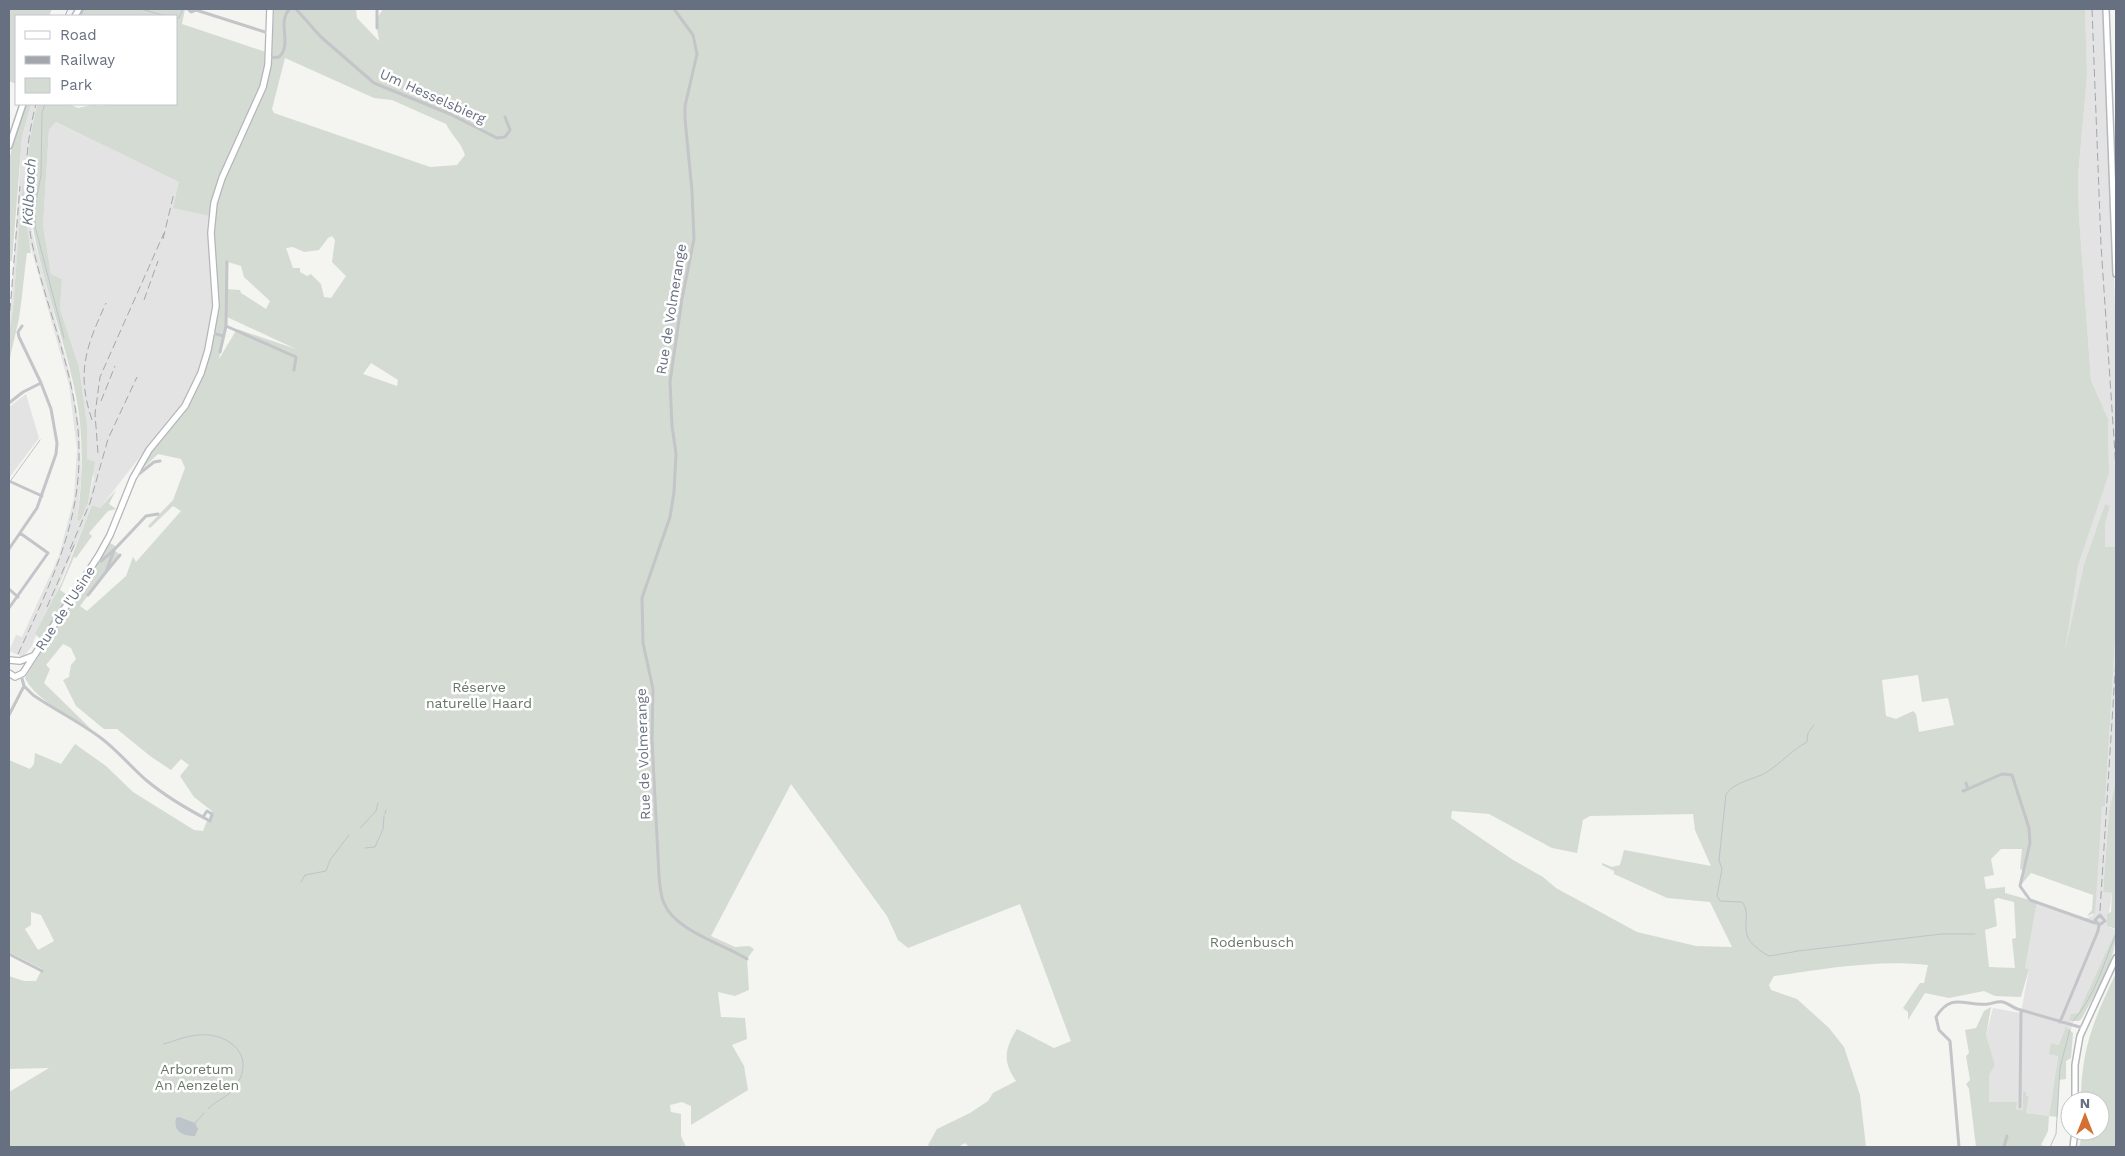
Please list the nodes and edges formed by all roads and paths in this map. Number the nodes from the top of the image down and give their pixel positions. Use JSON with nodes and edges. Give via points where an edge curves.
{"nodes":[{"id":1,"x":188,"y":9,"type":"edge"},
{"id":2,"x":196,"y":9,"type":"edge"},
{"id":3,"x":270,"y":9,"type":"edge"},
{"id":4,"x":290,"y":9,"type":"edge"},
{"id":5,"x":296,"y":9,"type":"edge"},
{"id":6,"x":376,"y":9,"type":"edge"},
{"id":7,"x":674,"y":9,"type":"edge"},
{"id":8,"x":2106,"y":9,"type":"edge"},
{"id":9,"x":377,"y":28,"type":"dead end"},
{"id":10,"x":269,"y":33,"type":"junction"},
{"id":11,"x":268,"y":58,"type":"junction"},
{"id":12,"x":23,"y":105,"type":"edge"},
{"id":13,"x":505,"y":117,"type":"dead end"},
{"id":14,"x":9,"y":146,"type":"edge"},
{"id":15,"x":227,"y":262,"type":"dead end"},
{"id":16,"x":2116,"y":274,"type":"edge"},
{"id":17,"x":22,"y":326,"type":"dead end"},
{"id":18,"x":226,"y":326,"type":"junction"},
{"id":19,"x":212,"y":333,"type":"junction"},
{"id":20,"x":224,"y":336,"type":"junction"},
{"id":21,"x":220,"y":352,"type":"dead end"},
{"id":22,"x":294,"y":370,"type":"dead end"},
{"id":23,"x":41,"y":383,"type":"junction"},
{"id":24,"x":9,"y":403,"type":"edge"},
{"id":25,"x":160,"y":461,"type":"dead end"},
{"id":26,"x":133,"y":478,"type":"junction"},
{"id":27,"x":9,"y":481,"type":"edge"},
{"id":28,"x":42,"y":496,"type":"junction"},
{"id":29,"x":158,"y":514,"type":"dead end"},
{"id":30,"x":20,"y":533,"type":"junction"},
{"id":31,"x":9,"y":549,"type":"edge"},
{"id":32,"x":114,"y":550,"type":"junction"},
{"id":33,"x":120,"y":556,"type":"dead end"},
{"id":34,"x":96,"y":560,"type":"junction"},
{"id":35,"x":106,"y":572,"type":"junction"},
{"id":36,"x":9,"y":589,"type":"edge"},
{"id":37,"x":88,"y":595,"type":"dead end"},
{"id":38,"x":18,"y":597,"type":"junction"},
{"id":39,"x":9,"y":608,"type":"edge"},
{"id":40,"x":34,"y":655,"type":"junction"},
{"id":41,"x":10,"y":661,"type":"edge"},
{"id":42,"x":20,"y":661,"type":"junction"},
{"id":43,"x":24,"y":668,"type":"junction"},
{"id":44,"x":21,"y":675,"type":"junction"},
{"id":45,"x":10,"y":676,"type":"edge"},
{"id":46,"x":24,"y":686,"type":"junction"},
{"id":47,"x":9,"y":715,"type":"edge"},
{"id":48,"x":1966,"y":783,"type":"dead end"},
{"id":49,"x":1968,"y":789,"type":"junction"},
{"id":50,"x":1963,"y":791,"type":"dead end"},
{"id":51,"x":203,"y":817,"type":"junction"},
{"id":52,"x":9,"y":954,"type":"edge"},
{"id":53,"x":2116,"y":958,"type":"edge"},
{"id":54,"x":746,"y":959,"type":"dead end"},
{"id":55,"x":42,"y":970,"type":"dead end"},
{"id":56,"x":2021,"y":1010,"type":"junction"},
{"id":57,"x":2060,"y":1022,"type":"junction"},
{"id":58,"x":2082,"y":1028,"type":"junction"},
{"id":59,"x":2075,"y":1091,"type":"edge"},
{"id":60,"x":2020,"y":1107,"type":"dead end"},
{"id":61,"x":2008,"y":1136,"type":"dead end"},
{"id":62,"x":1959,"y":1147,"type":"edge"},
{"id":63,"x":2004,"y":1147,"type":"edge"}],
"edges":[{"from":1,"to":2,"type":"street","via":[[191,12]]},
{"from":2,"to":10,"type":"street"},
{"from":3,"to":10,"type":"main road","name":"Rue de l'Usine"},
{"from":4,"to":11,"type":"street","via":[[284,19],[283,54]]},
{"from":5,"to":13,"type":"street","name":"Um Hesselsbierg","via":[[364,75],[385,89],[430,104],[497,138],[505,137],[510,130]]},
{"from":6,"to":9,"type":"street"},
{"from":7,"to":54,"type":"street","name":"Rue de Volmerange","via":[[693,35],[697,54],[685,106],[694,239],[670,382],[676,454],[674,492],[670,518],[642,598],[643,643],[653,697],[659,876],[662,896],[671,915]]},
{"from":8,"to":16,"type":"main road"},
{"from":10,"to":11,"type":"main road","name":"Rue de l'Usine"},
{"from":11,"to":19,"type":"main road","name":"Rue de l'Usine","via":[[258,103],[222,178],[214,203],[212,251],[216,306]]},
{"from":12,"to":14,"type":"main road"},
{"from":15,"to":18,"type":"street"},
{"from":17,"to":23,"type":"street","via":[[19,337]]},
{"from":18,"to":20,"type":"street"},
{"from":18,"to":22,"type":"street","via":[[296,357]]},
{"from":19,"to":20,"type":"street"},
{"from":19,"to":26,"type":"main road","name":"Rue de l'Usine","via":[[202,373],[191,396],[148,450]]},
{"from":20,"to":21,"type":"street"},
{"from":23,"to":24,"type":"street"},
{"from":23,"to":28,"type":"street","via":[[57,443]]},
{"from":25,"to":26,"type":"street"},
{"from":26,"to":34,"type":"main road","name":"Rue de l'Usine"},
{"from":27,"to":28,"type":"street"},
{"from":28,"to":30,"type":"street"},
{"from":29,"to":32,"type":"street","name":"Rue de l'Usine","via":[[146,516]]},
{"from":30,"to":31,"type":"street"},
{"from":30,"to":38,"type":"street","via":[[48,553]]},
{"from":32,"to":34,"type":"street","name":"Rue de l'Usine","via":[[101,561]]},
{"from":32,"to":35,"type":"street","name":"Rue de l'Usine"},
{"from":33,"to":35,"type":"street","name":"Rue de l'Usine"},
{"from":34,"to":40,"type":"main road","name":"Rue de l'Usine"},
{"from":35,"to":37,"type":"street","name":"Rue de l'Usine"},
{"from":36,"to":38,"type":"street"},
{"from":38,"to":39,"type":"street"},
{"from":40,"to":42,"type":"main road"},
{"from":40,"to":43,"type":"main road","name":"Rue de l'Usine"},
{"from":41,"to":42,"type":"main road"},
{"from":42,"to":43,"type":"main road"},
{"from":43,"to":44,"type":"main road","name":"Rue de l'Usine"},
{"from":44,"to":45,"type":"main road"},
{"from":44,"to":46,"type":"street"},
{"from":46,"to":47,"type":"street"},
{"from":46,"to":51,"type":"street","via":[[100,737],[171,799]]},
{"from":48,"to":49,"type":"street"},
{"from":49,"to":50,"type":"street"},
{"from":49,"to":57,"type":"street","via":[[2002,774],[2012,775],[2029,828],[2030,844],[2020,886],[2030,900],[2097,924],[2098,931]]},
{"from":51,"to":51,"type":"street","via":[[207,811],[210,811],[210,821]]},
{"from":52,"to":55,"type":"street"},
{"from":53,"to":58,"type":"main road"},
{"from":56,"to":57,"type":"street"},
{"from":56,"to":60,"type":"street"},
{"from":56,"to":62,"type":"street","via":[[1995,1001],[1989,1004],[1955,1001],[1941,1008],[1936,1017],[1939,1030],[1950,1041]]},
{"from":57,"to":58,"type":"street"},
{"from":58,"to":59,"type":"main road","via":[[2077,1050]]},
{"from":61,"to":63,"type":"street"}]}
